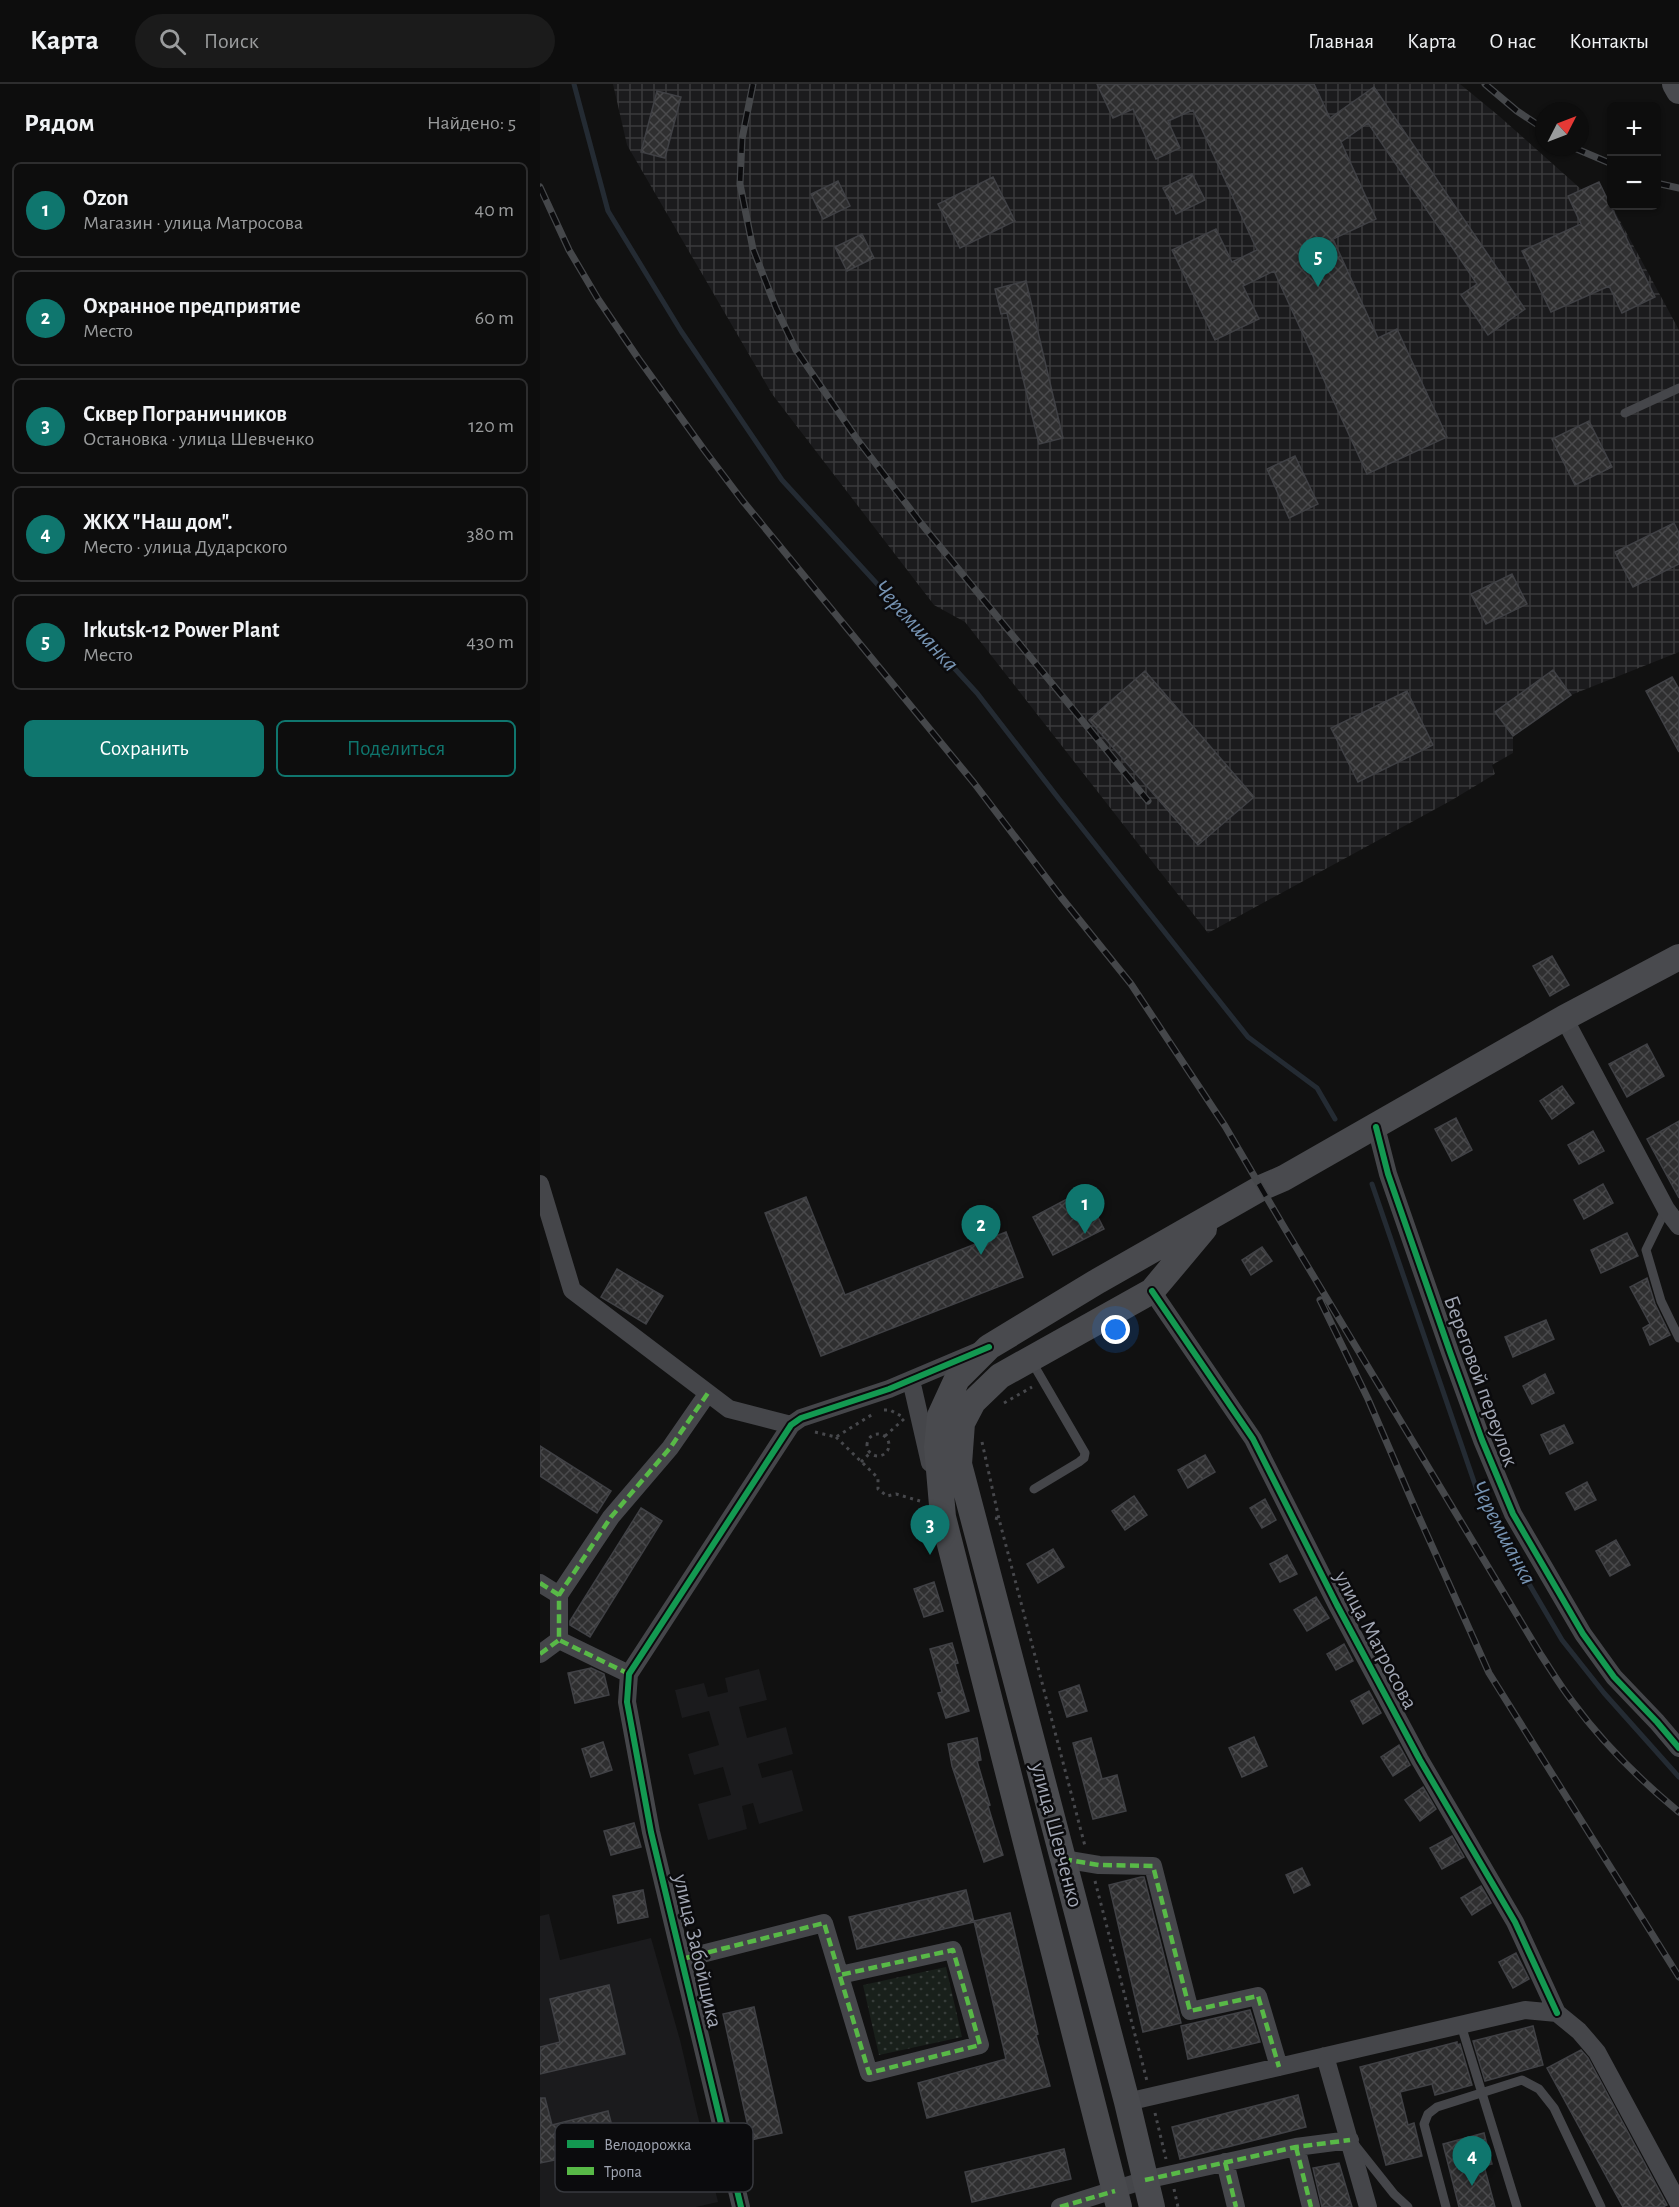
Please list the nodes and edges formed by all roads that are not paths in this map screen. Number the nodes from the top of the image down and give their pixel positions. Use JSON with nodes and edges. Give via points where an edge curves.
{"nodes":[{"id":1,"x":1675,"y":84,"type":"edge"},
{"id":2,"x":1679,"y":91,"type":"edge"},
{"id":3,"x":1679,"y":388,"type":"edge"},
{"id":4,"x":1625,"y":413,"type":"dead end"},
{"id":5,"x":1679,"y":957,"type":"edge"},
{"id":6,"x":1564,"y":1018,"type":"junction"},
{"id":7,"x":1371,"y":1130,"type":"junction"},
{"id":8,"x":540,"y":1184,"type":"edge"},
{"id":9,"x":1666,"y":1209,"type":"junction"},
{"id":10,"x":1214,"y":1217,"type":"junction"},
{"id":11,"x":1679,"y":1226,"type":"edge"},
{"id":12,"x":1152,"y":1291,"type":"junction"},
{"id":13,"x":1679,"y":1338,"type":"edge"},
{"id":14,"x":989,"y":1347,"type":"junction"},
{"id":15,"x":1036,"y":1370,"type":"junction"},
{"id":16,"x":911,"y":1380,"type":"junction"},
{"id":17,"x":708,"y":1393,"type":"junction"},
{"id":18,"x":791,"y":1425,"type":"junction"},
{"id":19,"x":959,"y":1464,"type":"junction"},
{"id":20,"x":1034,"y":1489,"type":"dead end"},
{"id":21,"x":933,"y":1509,"type":"junction"},
{"id":22,"x":540,"y":1583,"type":"edge"},
{"id":23,"x":559,"y":1595,"type":"junction"},
{"id":24,"x":559,"y":1640,"type":"junction"},
{"id":25,"x":540,"y":1654,"type":"edge"},
{"id":26,"x":629,"y":1674,"type":"junction"},
{"id":27,"x":1679,"y":1748,"type":"edge"},
{"id":28,"x":1063,"y":1859,"type":"junction"},
{"id":29,"x":682,"y":1959,"type":"junction"},
{"id":30,"x":840,"y":1975,"type":"junction"},
{"id":31,"x":1557,"y":2013,"type":"junction"},
{"id":32,"x":1461,"y":2025,"type":"junction"},
{"id":33,"x":1325,"y":2056,"type":"junction"},
{"id":34,"x":1279,"y":2067,"type":"junction"},
{"id":35,"x":1482,"y":2092,"type":"junction"},
{"id":36,"x":1139,"y":2099,"type":"junction"},
{"id":37,"x":721,"y":2123,"type":"edge"},
{"id":38,"x":1350,"y":2140,"type":"junction"},
{"id":39,"x":1296,"y":2147,"type":"junction"},
{"id":40,"x":1225,"y":2162,"type":"junction"},
{"id":41,"x":1158,"y":2177,"type":"junction"},
{"id":42,"x":737,"y":2192,"type":"edge"},
{"id":43,"x":1117,"y":2199,"type":"edge"},
{"id":44,"x":1679,"y":2204,"type":"edge"},
{"id":45,"x":741,"y":2207,"type":"edge"},
{"id":46,"x":1060,"y":2207,"type":"edge"},
{"id":47,"x":1152,"y":2207,"type":"edge"},
{"id":48,"x":1236,"y":2207,"type":"edge"},
{"id":49,"x":1311,"y":2207,"type":"edge"},
{"id":50,"x":1368,"y":2207,"type":"edge"},
{"id":51,"x":1408,"y":2207,"type":"edge"},
{"id":52,"x":1446,"y":2207,"type":"edge"},
{"id":53,"x":1517,"y":2207,"type":"edge"},
{"id":54,"x":1600,"y":2207,"type":"edge"}],
"edges":[{"from":1,"to":2,"type":"main road"},
{"from":3,"to":4,"type":"lane"},
{"from":5,"to":6,"type":"main road","name":"улица Шевченко"},
{"from":6,"to":7,"type":"main road","name":"улица Шевченко"},
{"from":6,"to":9,"type":"street"},
{"from":7,"to":10,"type":"main road","name":"улица Шевченко"},
{"from":7,"to":27,"type":"street","name":"Береговой переулок","via":[[1482,1440],[1513,1514],[1583,1634],[1614,1677]]},
{"from":8,"to":17,"type":"street","via":[[572,1290]]},
{"from":9,"to":11,"type":"street"},
{"from":9,"to":13,"type":"lane","via":[[1646,1250],[1661,1300]]},
{"from":10,"to":12,"type":"main road"},
{"from":10,"to":14,"type":"main road","name":"улица Шевченко"},
{"from":12,"to":15,"type":"main road","name":"улица Шевченко"},
{"from":12,"to":31,"type":"street","name":"улица Матросова","via":[[1253,1438],[1414,1750],[1515,1922]]},
{"from":14,"to":16,"type":"street"},
{"from":14,"to":21,"type":"main road","name":"улица Шевченко","via":[[957,1379],[940,1416]]},
{"from":15,"to":19,"type":"main road","name":"улица Шевченко","via":[[1000,1376],[974,1402],[962,1423]]},
{"from":15,"to":20,"type":"lane","via":[[1085,1453],[1084,1458]]},
{"from":16,"to":18,"type":"street","via":[[801,1418]]},
{"from":16,"to":19,"type":"street"},
{"from":16,"to":21,"type":"street"},
{"from":17,"to":18,"type":"street","via":[[729,1409]]},
{"from":17,"to":23,"type":"street","via":[[670,1448],[611,1517]]},
{"from":18,"to":26,"type":"street"},
{"from":19,"to":28,"type":"main road","name":"улица Шевченко"},
{"from":21,"to":43,"type":"main road","name":"улица Шевченко"},
{"from":22,"to":23,"type":"street"},
{"from":23,"to":24,"type":"street"},
{"from":24,"to":25,"type":"street"},
{"from":24,"to":26,"type":"street"},
{"from":26,"to":29,"type":"street","name":"улица Забойщика","via":[[627,1702],[651,1832]]},
{"from":28,"to":34,"type":"street","via":[[1152,1866],[1190,2011],[1258,1996]]},
{"from":28,"to":36,"type":"main road","name":"улица Шевченко"},
{"from":29,"to":30,"type":"street","via":[[824,1923]]},
{"from":29,"to":37,"type":"street","name":"улица Забойщика"},
{"from":30,"to":30,"type":"street","via":[[869,2073],[980,2045],[953,1950]]},
{"from":31,"to":32,"type":"street","via":[[1525,2010]]},
{"from":31,"to":44,"type":"street","via":[[1597,2052]]},
{"from":32,"to":33,"type":"street"},
{"from":32,"to":35,"type":"lane"},
{"from":33,"to":34,"type":"street"},
{"from":33,"to":38,"type":"street"},
{"from":34,"to":36,"type":"street"},
{"from":35,"to":52,"type":"lane","via":[[1437,2107],[1424,2124]]},
{"from":35,"to":53,"type":"lane"},
{"from":35,"to":54,"type":"lane","via":[[1522,2080],[1539,2089],[1554,2108]]},
{"from":36,"to":41,"type":"main road","name":"улица Шевченко"},
{"from":38,"to":39,"type":"street"},
{"from":38,"to":50,"type":"street"},
{"from":38,"to":51,"type":"lane"},
{"from":39,"to":40,"type":"street"},
{"from":39,"to":49,"type":"street"},
{"from":40,"to":41,"type":"street"},
{"from":40,"to":48,"type":"street"},
{"from":41,"to":43,"type":"street"},
{"from":41,"to":47,"type":"main road","name":"улица Шевченко"},
{"from":42,"to":45,"type":"street","name":"улица Забойщика"},
{"from":43,"to":46,"type":"street"}]}
